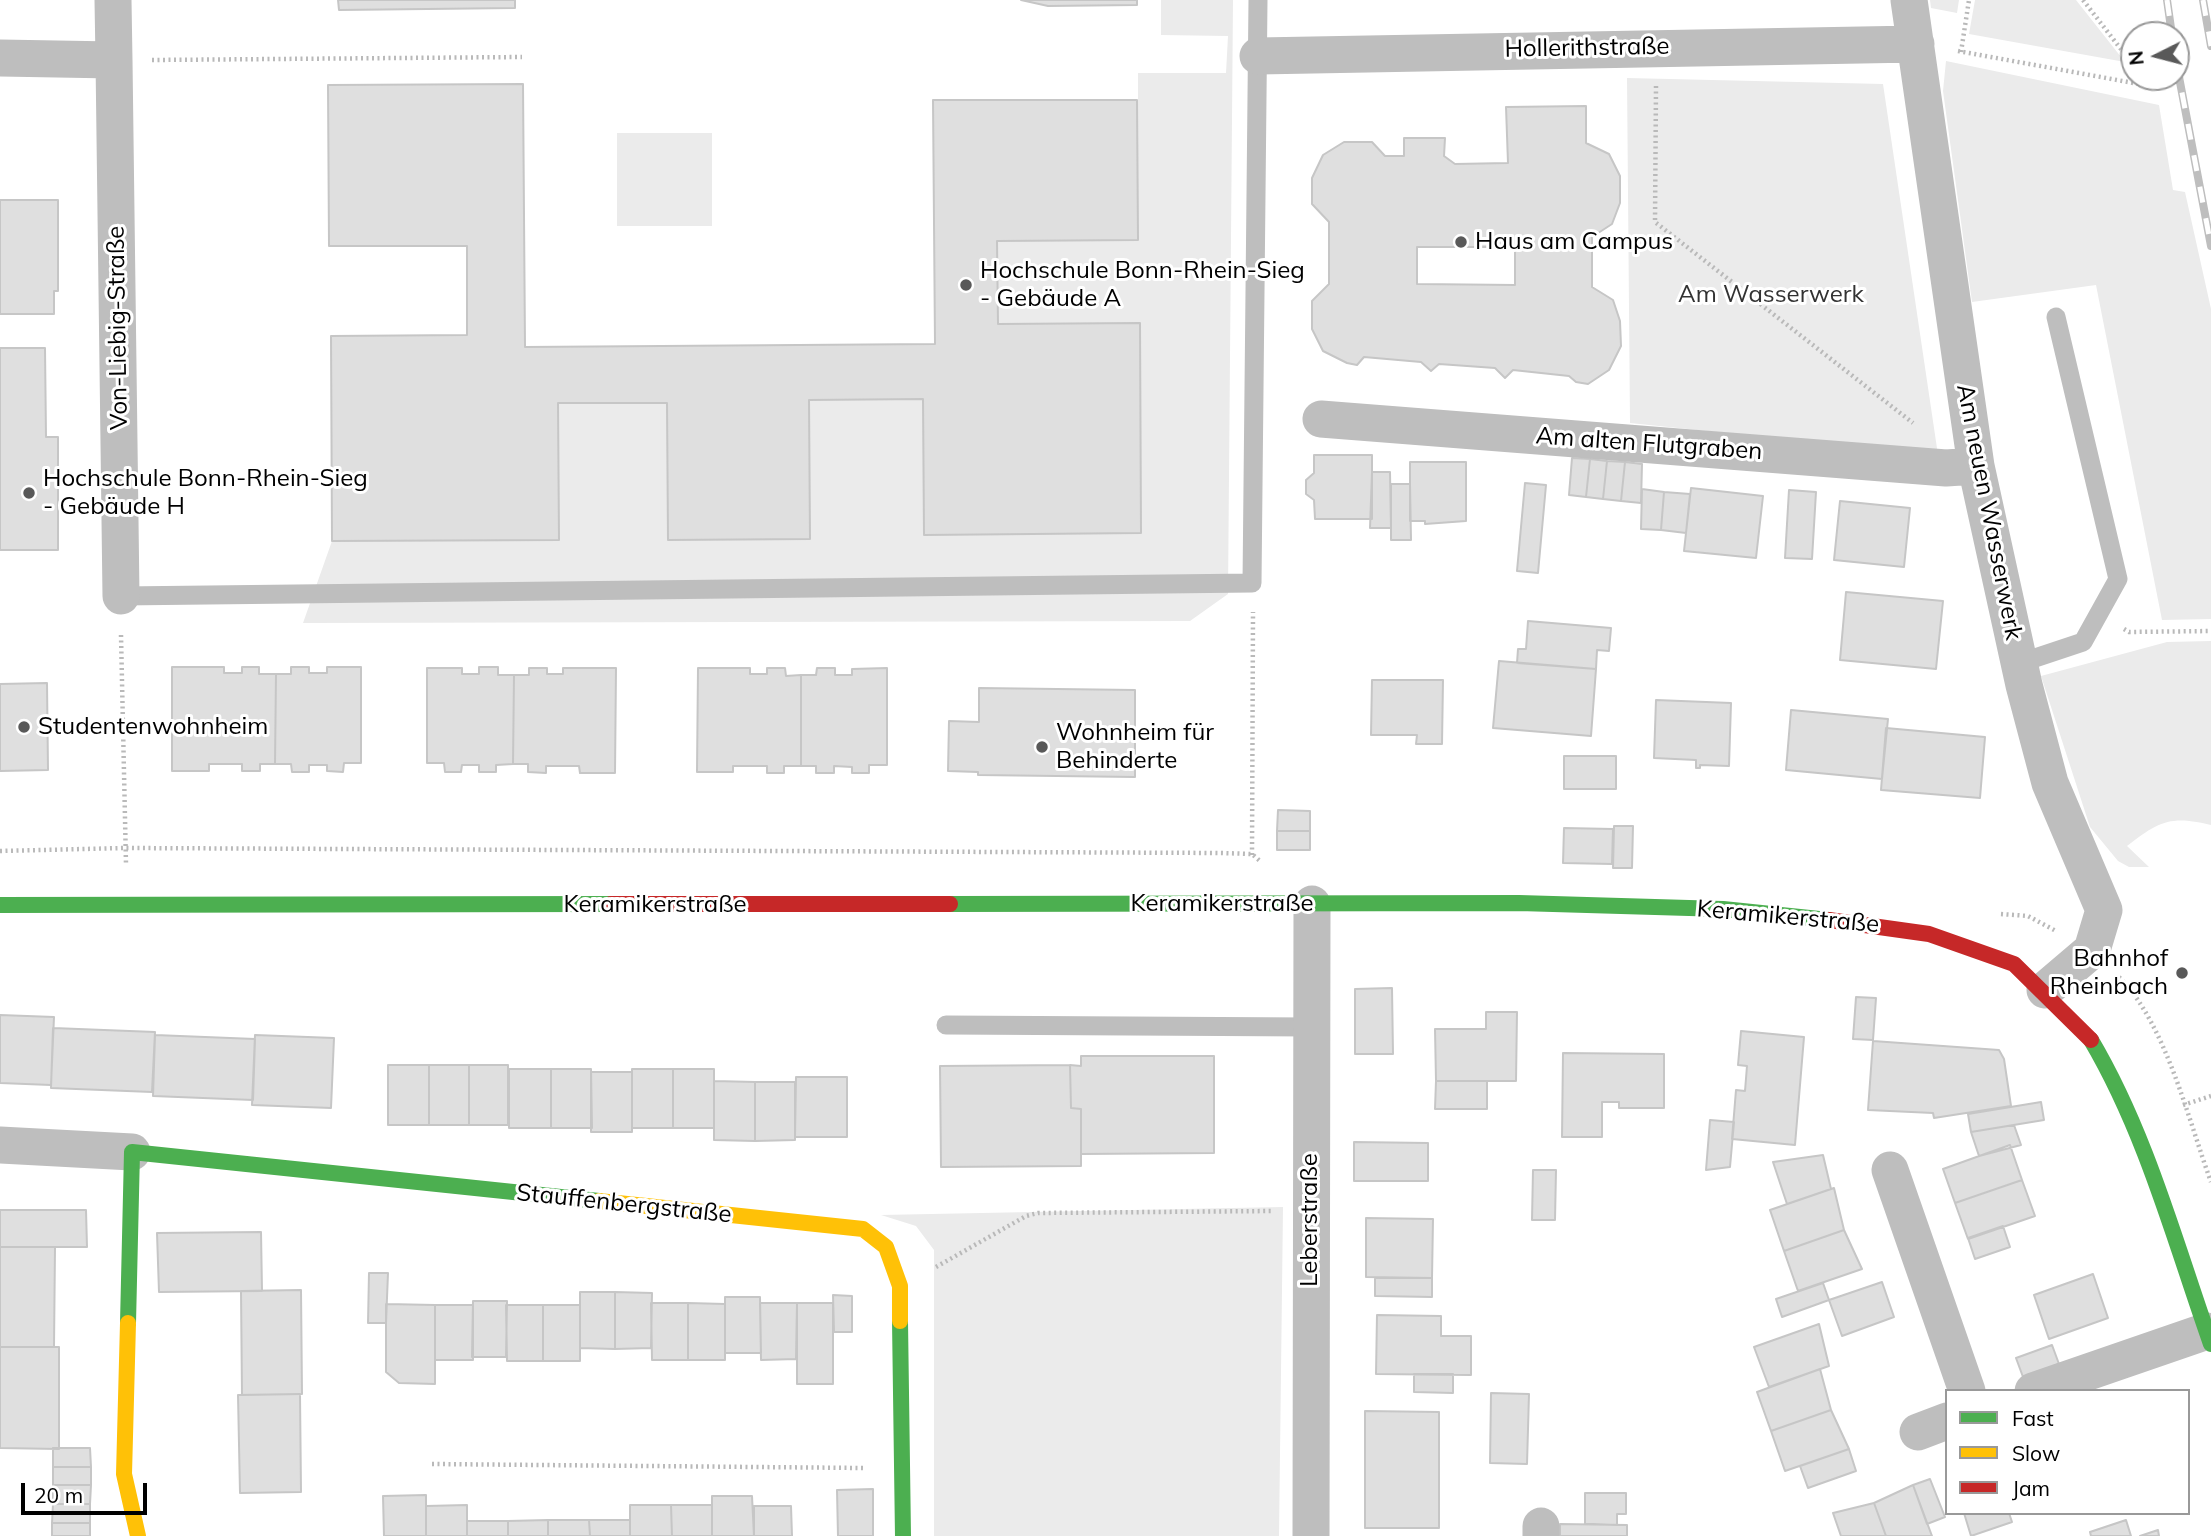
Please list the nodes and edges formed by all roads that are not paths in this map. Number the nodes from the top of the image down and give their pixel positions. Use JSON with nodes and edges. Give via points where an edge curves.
{"nodes":[{"id":1,"x":113,"y":0,"type":"edge"},
{"id":2,"x":1258,"y":0,"type":"edge"},
{"id":3,"x":1909,"y":0,"type":"edge"},
{"id":4,"x":1916,"y":44,"type":"junction"},
{"id":5,"x":1258,"y":56,"type":"junction"},
{"id":6,"x":0,"y":58,"type":"edge"},
{"id":7,"x":114,"y":60,"type":"junction"},
{"id":8,"x":2056,"y":317,"type":"dead end"},
{"id":9,"x":1321,"y":419,"type":"dead end"},
{"id":10,"x":1976,"y":466,"type":"junction"},
{"id":11,"x":121,"y":596,"type":"joint"},
{"id":12,"x":2020,"y":663,"type":"junction"},
{"id":13,"x":1312,"y":904,"type":"junction"},
{"id":14,"x":0,"y":905,"type":"edge"},
{"id":15,"x":2045,"y":990,"type":"junction"},
{"id":16,"x":946,"y":1025,"type":"dead end"},
{"id":17,"x":1311,"y":1027,"type":"junction"},
{"id":18,"x":0,"y":1145,"type":"edge"},
{"id":19,"x":132,"y":1152,"type":"junction"},
{"id":20,"x":1890,"y":1170,"type":"dead end"},
{"id":21,"x":2209,"y":1338,"type":"edge"},
{"id":22,"x":1966,"y":1389,"type":"edge"},
{"id":23,"x":2040,"y":1389,"type":"edge"},
{"id":24,"x":138,"y":1536,"type":"edge"},
{"id":25,"x":903,"y":1536,"type":"edge"},
{"id":26,"x":1311,"y":1536,"type":"edge"}],
"edges":[{"from":1,"to":7,"type":"street","name":"Von-Liebig-Straße"},
{"from":2,"to":5,"type":"lane"},
{"from":3,"to":4,"type":"street","name":"Am neuen Wasserwerk"},
{"from":4,"to":5,"type":"street","name":"Hollerithstraße"},
{"from":4,"to":10,"type":"street","name":"Am neuen Wasserwerk"},
{"from":5,"to":11,"type":"lane","via":[[1252,583]]},
{"from":6,"to":7,"type":"street"},
{"from":7,"to":11,"type":"street","name":"Von-Liebig-Straße"},
{"from":8,"to":12,"type":"lane","via":[[2118,579],[2083,642]]},
{"from":9,"to":10,"type":"street","name":"Am alten Flutgraben","via":[[1946,468]]},
{"from":10,"to":12,"type":"street","name":"Am neuen Wasserwerk"},
{"from":12,"to":15,"type":"street","name":"Am neuen Wasserwerk","via":[[2050,783],[2104,910],[2092,950]]},
{"from":13,"to":14,"type":"street","name":"Keramikerstraße"},
{"from":13,"to":15,"type":"street","name":"Keramikerstraße","via":[[1519,903],[1723,909],[1873,924],[1929,934],[2014,964]]},
{"from":13,"to":17,"type":"street","name":"Leberstraße"},
{"from":15,"to":21,"type":"street","name":"Keramikerstraße","via":[[2086,1032],[2114,1079]]},
{"from":16,"to":17,"type":"lane"},
{"from":17,"to":26,"type":"street","name":"Leberstraße"},
{"from":18,"to":19,"type":"street","name":"Stauffenbergstraße"},
{"from":19,"to":24,"type":"street","via":[[124,1474]]},
{"from":19,"to":25,"type":"street","name":"Stauffenbergstraße","via":[[863,1229],[886,1247],[900,1286]]},
{"from":20,"to":22,"type":"street"},
{"from":21,"to":23,"type":"street","name":"Keramikerstraße"}]}
